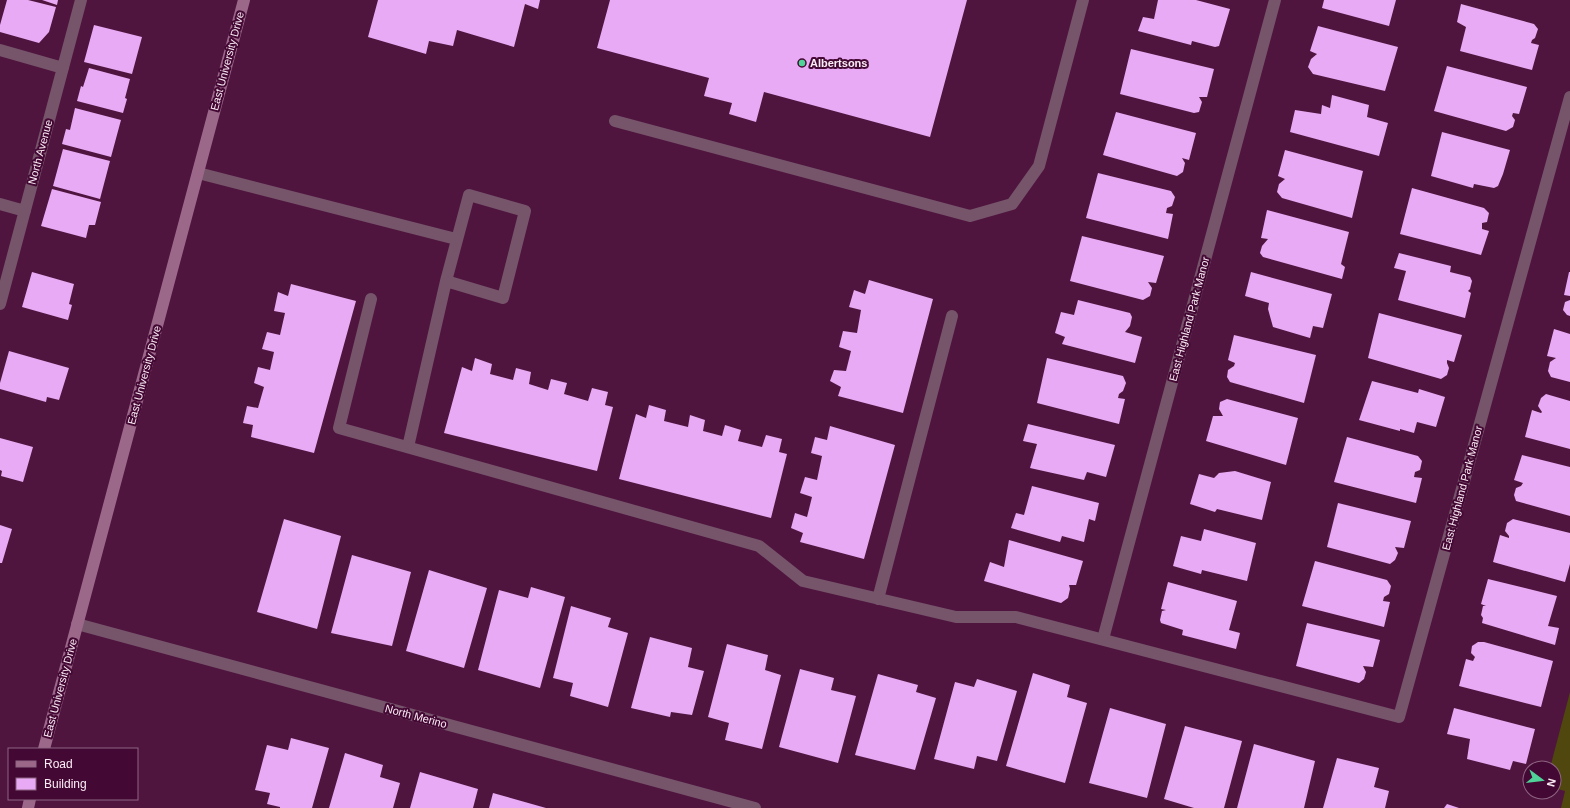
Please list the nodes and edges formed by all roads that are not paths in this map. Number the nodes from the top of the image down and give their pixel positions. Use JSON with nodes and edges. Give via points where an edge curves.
{"nodes":[{"id":1,"x":81,"y":0,"type":"edge"},
{"id":2,"x":244,"y":0,"type":"edge"},
{"id":3,"x":1082,"y":0,"type":"edge"},
{"id":4,"x":1275,"y":0,"type":"edge"},
{"id":5,"x":0,"y":50,"type":"edge"},
{"id":6,"x":63,"y":68,"type":"junction"},
{"id":7,"x":1570,"y":97,"type":"edge"},
{"id":8,"x":615,"y":121,"type":"dead end"},
{"id":9,"x":198,"y":173,"type":"junction"},
{"id":10,"x":0,"y":204,"type":"edge"},
{"id":11,"x":25,"y":211,"type":"junction"},
{"id":12,"x":456,"y":239,"type":"junction"},
{"id":13,"x":446,"y":281,"type":"junction"},
{"id":14,"x":372,"y":299,"type":"dead end"},
{"id":15,"x":0,"y":304,"type":"edge"},
{"id":16,"x":952,"y":316,"type":"dead end"},
{"id":17,"x":408,"y":447,"type":"junction"},
{"id":18,"x":878,"y":599,"type":"junction"},
{"id":19,"x":77,"y":624,"type":"junction"},
{"id":20,"x":1103,"y":639,"type":"junction"},
{"id":21,"x":44,"y":748,"type":"edge"},
{"id":22,"x":755,"y":808,"type":"edge"}],
"edges":[{"from":1,"to":6,"type":"street","name":"North Avenue"},
{"from":2,"to":9,"type":"main road","name":"East University Drive"},
{"from":3,"to":8,"type":"street","via":[[1039,166],[1012,204],[970,216]]},
{"from":4,"to":20,"type":"street","name":"East Highland Park Manor"},
{"from":5,"to":6,"type":"street"},
{"from":6,"to":11,"type":"street","name":"North Avenue"},
{"from":7,"to":20,"type":"street","name":"East Highland Park Manor","via":[[1399,717]]},
{"from":9,"to":12,"type":"street"},
{"from":9,"to":19,"type":"main road","name":"East University Drive"},
{"from":10,"to":11,"type":"street"},
{"from":11,"to":15,"type":"street","name":"North Avenue"},
{"from":12,"to":13,"type":"street"},
{"from":12,"to":13,"type":"street","via":[[469,195],[525,211],[503,298]]},
{"from":13,"to":17,"type":"street"},
{"from":14,"to":17,"type":"street","via":[[338,428]]},
{"from":16,"to":18,"type":"street"},
{"from":17,"to":18,"type":"street","via":[[759,546],[803,581]]},
{"from":18,"to":20,"type":"street","via":[[956,618],[1016,617]]},
{"from":19,"to":21,"type":"main road","name":"East University Drive"},
{"from":19,"to":22,"type":"street","name":"North Merino"}]}
